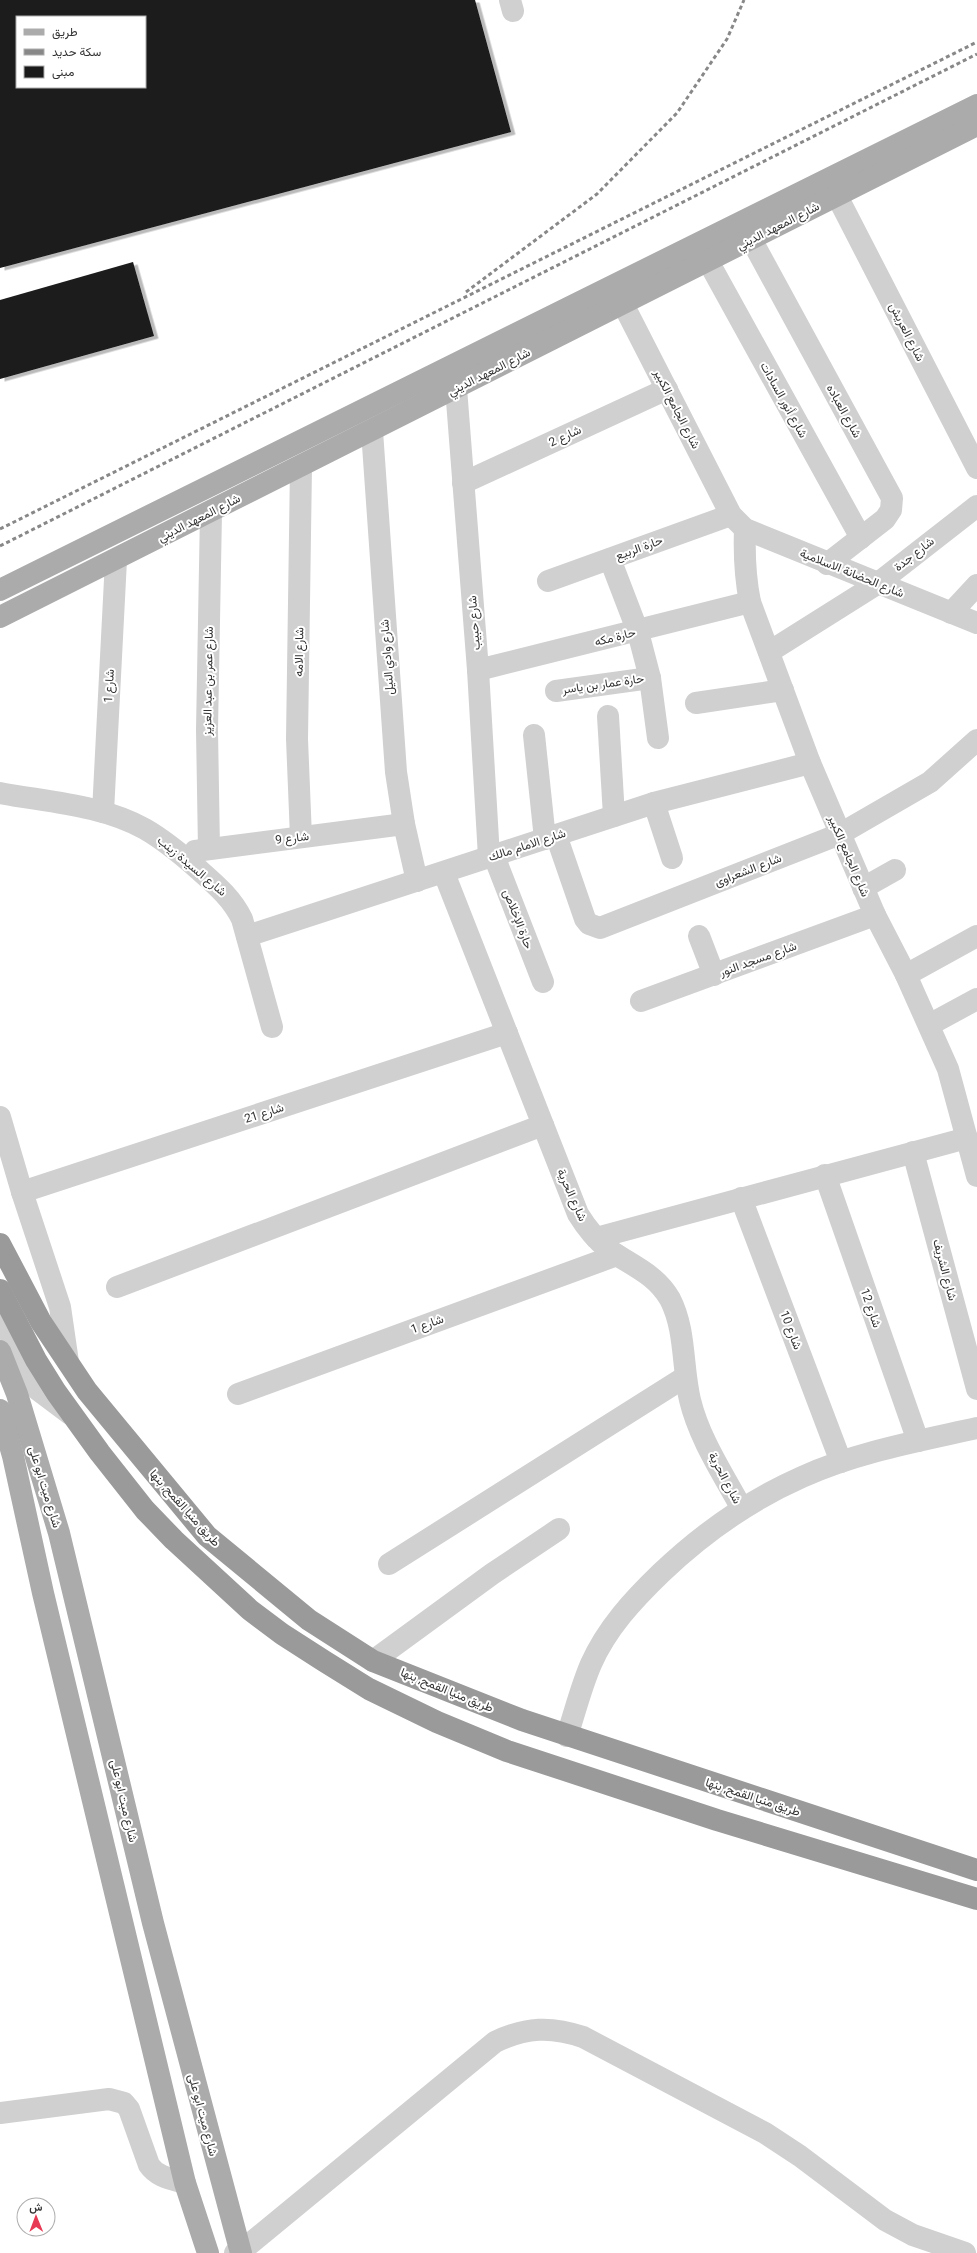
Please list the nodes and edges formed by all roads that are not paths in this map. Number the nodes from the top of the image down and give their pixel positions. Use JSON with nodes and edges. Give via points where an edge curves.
{"nodes":[{"id":1,"x":977,"y":105,"type":"edge"},
{"id":2,"x":977,"y":125,"type":"edge"},
{"id":3,"x":837,"y":196,"type":"junction"},
{"id":4,"x":780,"y":214,"type":"junction"},
{"id":5,"x":751,"y":239,"type":"junction"},
{"id":6,"x":708,"y":261,"type":"junction"},
{"id":7,"x":623,"y":304,"type":"junction"},
{"id":8,"x":456,"y":388,"type":"junction"},
{"id":9,"x":667,"y":389,"type":"junction"},
{"id":10,"x":372,"y":431,"type":"junction"},
{"id":11,"x":301,"y":466,"type":"junction"},
{"id":12,"x":977,"y":468,"type":"edge"},
{"id":13,"x":464,"y":483,"type":"junction"},
{"id":14,"x":977,"y":506,"type":"edge"},
{"id":15,"x":211,"y":512,"type":"junction"},
{"id":16,"x":738,"y":522,"type":"junction"},
{"id":17,"x":861,"y":538,"type":"junction"},
{"id":18,"x":610,"y":559,"type":"junction"},
{"id":19,"x":116,"y":560,"type":"junction"},
{"id":20,"x":827,"y":564,"type":"junction"},
{"id":21,"x":548,"y":581,"type":"dead end"},
{"id":22,"x":877,"y":584,"type":"junction"},
{"id":23,"x":977,"y":585,"type":"edge"},
{"id":24,"x":0,"y":590,"type":"edge"},
{"id":25,"x":750,"y":602,"type":"junction"},
{"id":26,"x":951,"y":613,"type":"junction"},
{"id":27,"x":0,"y":618,"type":"edge"},
{"id":28,"x":977,"y":623,"type":"edge"},
{"id":29,"x":638,"y":632,"type":"junction"},
{"id":30,"x":769,"y":652,"type":"junction"},
{"id":31,"x":478,"y":670,"type":"junction"},
{"id":32,"x":650,"y":678,"type":"junction"},
{"id":33,"x":556,"y":690,"type":"dead end"},
{"id":34,"x":783,"y":690,"type":"junction"},
{"id":35,"x":696,"y":703,"type":"dead end"},
{"id":36,"x":608,"y":716,"type":"dead end"},
{"id":37,"x":534,"y":735,"type":"dead end"},
{"id":38,"x":658,"y":738,"type":"dead end"},
{"id":39,"x":977,"y":740,"type":"edge"},
{"id":40,"x":810,"y":763,"type":"junction"},
{"id":41,"x":0,"y":793,"type":"edge"},
{"id":42,"x":654,"y":803,"type":"junction"},
{"id":43,"x":103,"y":812,"type":"junction"},
{"id":44,"x":614,"y":816,"type":"junction"},
{"id":45,"x":404,"y":824,"type":"junction"},
{"id":46,"x":840,"y":834,"type":"junction"},
{"id":47,"x":301,"y":837,"type":"junction"},
{"id":48,"x":550,"y":837,"type":"junction"},
{"id":49,"x":209,"y":849,"type":"junction"},
{"id":50,"x":180,"y":853,"type":"junction"},
{"id":51,"x":491,"y":857,"type":"junction"},
{"id":52,"x":672,"y":858,"type":"dead end"},
{"id":53,"x":895,"y":870,"type":"dead end"},
{"id":54,"x":444,"y":873,"type":"junction"},
{"id":55,"x":417,"y":881,"type":"junction"},
{"id":56,"x":863,"y":888,"type":"junction"},
{"id":57,"x":875,"y":915,"type":"junction"},
{"id":58,"x":247,"y":936,"type":"junction"},
{"id":59,"x":699,"y":936,"type":"dead end"},
{"id":60,"x":977,"y":936,"type":"edge"},
{"id":61,"x":714,"y":975,"type":"junction"},
{"id":62,"x":906,"y":976,"type":"junction"},
{"id":63,"x":543,"y":982,"type":"dead end"},
{"id":64,"x":977,"y":999,"type":"edge"},
{"id":65,"x":641,"y":1001,"type":"dead end"},
{"id":66,"x":928,"y":1025,"type":"junction"},
{"id":67,"x":272,"y":1027,"type":"dead end"},
{"id":68,"x":507,"y":1033,"type":"junction"},
{"id":69,"x":0,"y":1117,"type":"edge"},
{"id":70,"x":543,"y":1125,"type":"junction"},
{"id":71,"x":967,"y":1138,"type":"junction"},
{"id":72,"x":913,"y":1152,"type":"junction"},
{"id":73,"x":825,"y":1175,"type":"junction"},
{"id":74,"x":977,"y":1176,"type":"edge"},
{"id":75,"x":22,"y":1192,"type":"junction"},
{"id":76,"x":741,"y":1198,"type":"junction"},
{"id":77,"x":596,"y":1238,"type":"junction"},
{"id":78,"x":0,"y":1244,"type":"edge"},
{"id":79,"x":617,"y":1255,"type":"junction"},
{"id":80,"x":117,"y":1287,"type":"dead end"},
{"id":81,"x":0,"y":1290,"type":"edge"},
{"id":82,"x":0,"y":1314,"type":"edge"},
{"id":83,"x":0,"y":1351,"type":"edge"},
{"id":84,"x":68,"y":1362,"type":"junction"},
{"id":85,"x":685,"y":1377,"type":"junction"},
{"id":86,"x":977,"y":1389,"type":"edge"},
{"id":87,"x":238,"y":1394,"type":"dead end"},
{"id":88,"x":0,"y":1410,"type":"edge"},
{"id":89,"x":73,"y":1416,"type":"junction"},
{"id":90,"x":977,"y":1428,"type":"edge"},
{"id":91,"x":918,"y":1441,"type":"junction"},
{"id":92,"x":841,"y":1462,"type":"junction"},
{"id":93,"x":742,"y":1509,"type":"junction"},
{"id":94,"x":559,"y":1529,"type":"dead end"},
{"id":95,"x":389,"y":1564,"type":"dead end"},
{"id":96,"x":373,"y":1661,"type":"junction"},
{"id":97,"x":522,"y":1720,"type":"junction"},
{"id":98,"x":567,"y":1736,"type":"junction"},
{"id":99,"x":507,"y":1751,"type":"junction"},
{"id":100,"x":977,"y":1870,"type":"edge"},
{"id":101,"x":977,"y":1899,"type":"edge"},
{"id":102,"x":0,"y":2113,"type":"edge"},
{"id":103,"x":185,"y":2183,"type":"junction"},
{"id":104,"x":239,"y":2252,"type":"edge"},
{"id":105,"x":208,"y":2253,"type":"edge"},
{"id":106,"x":965,"y":2253,"type":"edge"}],
"edges":[{"from":1,"to":4,"type":"main road","name":"شارع المعهد الديني"},
{"from":2,"to":3,"type":"main road","name":"شارع المعهد الديني"},
{"from":3,"to":4,"type":"main road","name":"شارع المعهد الديني"},
{"from":3,"to":12,"type":"street","name":"شارع العريش"},
{"from":4,"to":5,"type":"main road","name":"شارع المعهد الديني"},
{"from":4,"to":24,"type":"main road","name":"شارع المعهد الديني"},
{"from":5,"to":6,"type":"main road","name":"شارع المعهد الديني"},
{"from":5,"to":17,"type":"street","name":"شارع العباده","via":[[892,498],[891,510],[885,519]]},
{"from":6,"to":7,"type":"main road","name":"شارع المعهد الديني"},
{"from":6,"to":17,"type":"street","name":"شارع أنور السادات"},
{"from":7,"to":8,"type":"main road","name":"شارع المعهد الديني"},
{"from":7,"to":9,"type":"street","name":"شارع الجامع الكبير"},
{"from":8,"to":10,"type":"main road","name":"شارع المعهد الديني"},
{"from":8,"to":13,"type":"street","name":"شارع حبيب"},
{"from":9,"to":13,"type":"street","name":"شارع 2"},
{"from":9,"to":16,"type":"street","name":"شارع الجامع الكبير"},
{"from":10,"to":11,"type":"main road","name":"شارع المعهد الديني"},
{"from":10,"to":45,"type":"street","name":"شارع وادي النيل","via":[[392,727]]},
{"from":11,"to":15,"type":"main road","name":"شارع المعهد الديني"},
{"from":11,"to":47,"type":"street","name":"شارع الامه","via":[[298,738]]},
{"from":13,"to":31,"type":"street","name":"شارع حبيب"},
{"from":14,"to":22,"type":"street","name":"شارع جدة"},
{"from":15,"to":19,"type":"main road","name":"شارع المعهد الديني"},
{"from":15,"to":49,"type":"street","name":"شارع عمر بن عبد العزيز","via":[[207,730]]},
{"from":16,"to":18,"type":"street","name":"حارة الربيع"},
{"from":16,"to":20,"type":"street","name":"شارع الحضانة الاسلامية"},
{"from":16,"to":25,"type":"street","name":"شارع الجامع الكبير"},
{"from":17,"to":20,"type":"street","name":"شارع العباده"},
{"from":18,"to":21,"type":"street","name":"حارة الربيع"},
{"from":18,"to":29,"type":"street"},
{"from":19,"to":27,"type":"main road","name":"شارع المعهد الديني"},
{"from":19,"to":43,"type":"street","name":"شارع 1"},
{"from":20,"to":22,"type":"street","name":"شارع الحضانة الاسلامية"},
{"from":22,"to":26,"type":"street","name":"شارع الحضانة الاسلامية"},
{"from":22,"to":30,"type":"street","name":"شارع جدة"},
{"from":23,"to":26,"type":"street"},
{"from":25,"to":29,"type":"street","name":"حارة مكه"},
{"from":25,"to":30,"type":"street","name":"شارع الجامع الكبير"},
{"from":26,"to":28,"type":"street","name":"شارع الحضانة الاسلامية"},
{"from":29,"to":31,"type":"street","name":"حارة مكه"},
{"from":29,"to":32,"type":"street"},
{"from":30,"to":34,"type":"street","name":"شارع الجامع الكبير"},
{"from":31,"to":51,"type":"street","name":"شارع حبيب"},
{"from":32,"to":33,"type":"street","name":"حارة عمار بن ياسر"},
{"from":32,"to":38,"type":"street"},
{"from":34,"to":35,"type":"street"},
{"from":34,"to":40,"type":"street","name":"شارع الجامع الكبير"},
{"from":36,"to":44,"type":"street"},
{"from":37,"to":48,"type":"street"},
{"from":39,"to":46,"type":"street","name":"شارع الشعراوى","via":[[930,782]]},
{"from":40,"to":42,"type":"street","name":"شارع الامام مالك"},
{"from":40,"to":46,"type":"street","name":"شارع الجامع الكبير"},
{"from":41,"to":43,"type":"street","name":"شارع السيدة زينب"},
{"from":42,"to":44,"type":"street","name":"شارع الامام مالك"},
{"from":42,"to":52,"type":"street"},
{"from":43,"to":50,"type":"street","name":"شارع السيدة زينب","via":[[144,828]]},
{"from":44,"to":48,"type":"street","name":"شارع الامام مالك"},
{"from":45,"to":47,"type":"street","name":"شارع 9"},
{"from":45,"to":55,"type":"street","name":"شارع وادي النيل"},
{"from":46,"to":48,"type":"street","name":"شارع الشعراوى","via":[[600,928],[588,924],[585,919]]},
{"from":46,"to":56,"type":"street","name":"شارع الجامع الكبير"},
{"from":47,"to":49,"type":"street","name":"شارع 9"},
{"from":48,"to":51,"type":"street","name":"شارع الامام مالك"},
{"from":49,"to":50,"type":"street","name":"شارع 9"},
{"from":50,"to":58,"type":"street","name":"شارع السيدة زينب","via":[[231,900],[242,919]]},
{"from":51,"to":54,"type":"street","name":"شارع الامام مالك"},
{"from":51,"to":63,"type":"street","name":"حارة الإخلاص"},
{"from":53,"to":56,"type":"street"},
{"from":54,"to":55,"type":"street","name":"شارع الامام مالك"},
{"from":54,"to":68,"type":"street","name":"شارع الحرية"},
{"from":55,"to":58,"type":"street","name":"شارع الامام مالك"},
{"from":56,"to":57,"type":"street","name":"شارع الجامع الكبير"},
{"from":57,"to":61,"type":"street","name":"شارع مسجد النور"},
{"from":57,"to":62,"type":"street","name":"شارع الجامع الكبير"},
{"from":58,"to":67,"type":"street","name":"شارع السيدة زينب"},
{"from":59,"to":61,"type":"street"},
{"from":60,"to":62,"type":"street"},
{"from":61,"to":65,"type":"street","name":"شارع مسجد النور"},
{"from":62,"to":66,"type":"street","name":"شارع الجامع الكبير"},
{"from":64,"to":66,"type":"street"},
{"from":66,"to":71,"type":"street","name":"شارع الجامع الكبير","via":[[948,1069]]},
{"from":68,"to":70,"type":"street","name":"شارع الحرية"},
{"from":68,"to":75,"type":"street","name":"شارع 21"},
{"from":69,"to":75,"type":"street"},
{"from":70,"to":77,"type":"street","name":"شارع الحرية","via":[[578,1214]]},
{"from":70,"to":80,"type":"street"},
{"from":71,"to":72,"type":"street"},
{"from":71,"to":74,"type":"street","name":"شارع الجامع الكبير"},
{"from":72,"to":73,"type":"street"},
{"from":72,"to":86,"type":"street","name":"شارع الشريف"},
{"from":73,"to":76,"type":"street"},
{"from":73,"to":91,"type":"street","name":"شارع 12"},
{"from":75,"to":84,"type":"street","via":[[60,1307]]},
{"from":76,"to":77,"type":"street"},
{"from":76,"to":92,"type":"street","name":"شارع 10"},
{"from":77,"to":79,"type":"street","name":"شارع الحرية"},
{"from":78,"to":84,"type":"highway","name":"طريق منيا القمح, بنها","via":[[41,1322]]},
{"from":79,"to":85,"type":"street","name":"شارع الحرية","via":[[652,1277],[669,1298],[679,1323]]},
{"from":79,"to":87,"type":"street","name":"شارع 1"},
{"from":81,"to":89,"type":"highway","via":[[36,1360]]},
{"from":82,"to":89,"type":"street","via":[[38,1390]]},
{"from":83,"to":104,"type":"main road","name":"شارع ميت ابو على","via":[[17,1394],[62,1547],[153,1923]]},
{"from":84,"to":96,"type":"highway","name":"طريق منيا القمح, بنها","via":[[87,1391],[207,1536],[309,1620]]},
{"from":85,"to":93,"type":"street","name":"شارع الحرية","via":[[696,1422]]},
{"from":85,"to":95,"type":"street"},
{"from":88,"to":103,"type":"main road","name":"شارع ميت ابو على"},
{"from":89,"to":99,"type":"highway","via":[[145,1510],[250,1610],[276,1630],[369,1689],[437,1722]]},
{"from":90,"to":91,"type":"street"},
{"from":91,"to":92,"type":"street"},
{"from":92,"to":93,"type":"street","via":[[802,1477]]},
{"from":93,"to":98,"type":"street","via":[[688,1547],[641,1591],[618,1618],[591,1664]]},
{"from":94,"to":96,"type":"street","via":[[492,1574]]},
{"from":96,"to":97,"type":"highway","name":"طريق منيا القمح, بنها"},
{"from":97,"to":98,"type":"highway","name":"طريق منيا القمح, بنها"},
{"from":97,"to":99,"type":"highway"},
{"from":98,"to":100,"type":"highway","name":"طريق منيا القمح, بنها"},
{"from":99,"to":101,"type":"highway","via":[[716,1820]]},
{"from":102,"to":103,"type":"street","via":[[117,2100],[129,2109],[149,2164],[154,2171]]},
{"from":103,"to":105,"type":"main road","name":"شارع ميت ابو على"},
{"from":104,"to":106,"type":"street","via":[[495,2042],[529,2029],[548,2028],[583,2037],[765,2133],[885,2220],[913,2235]]}]}
